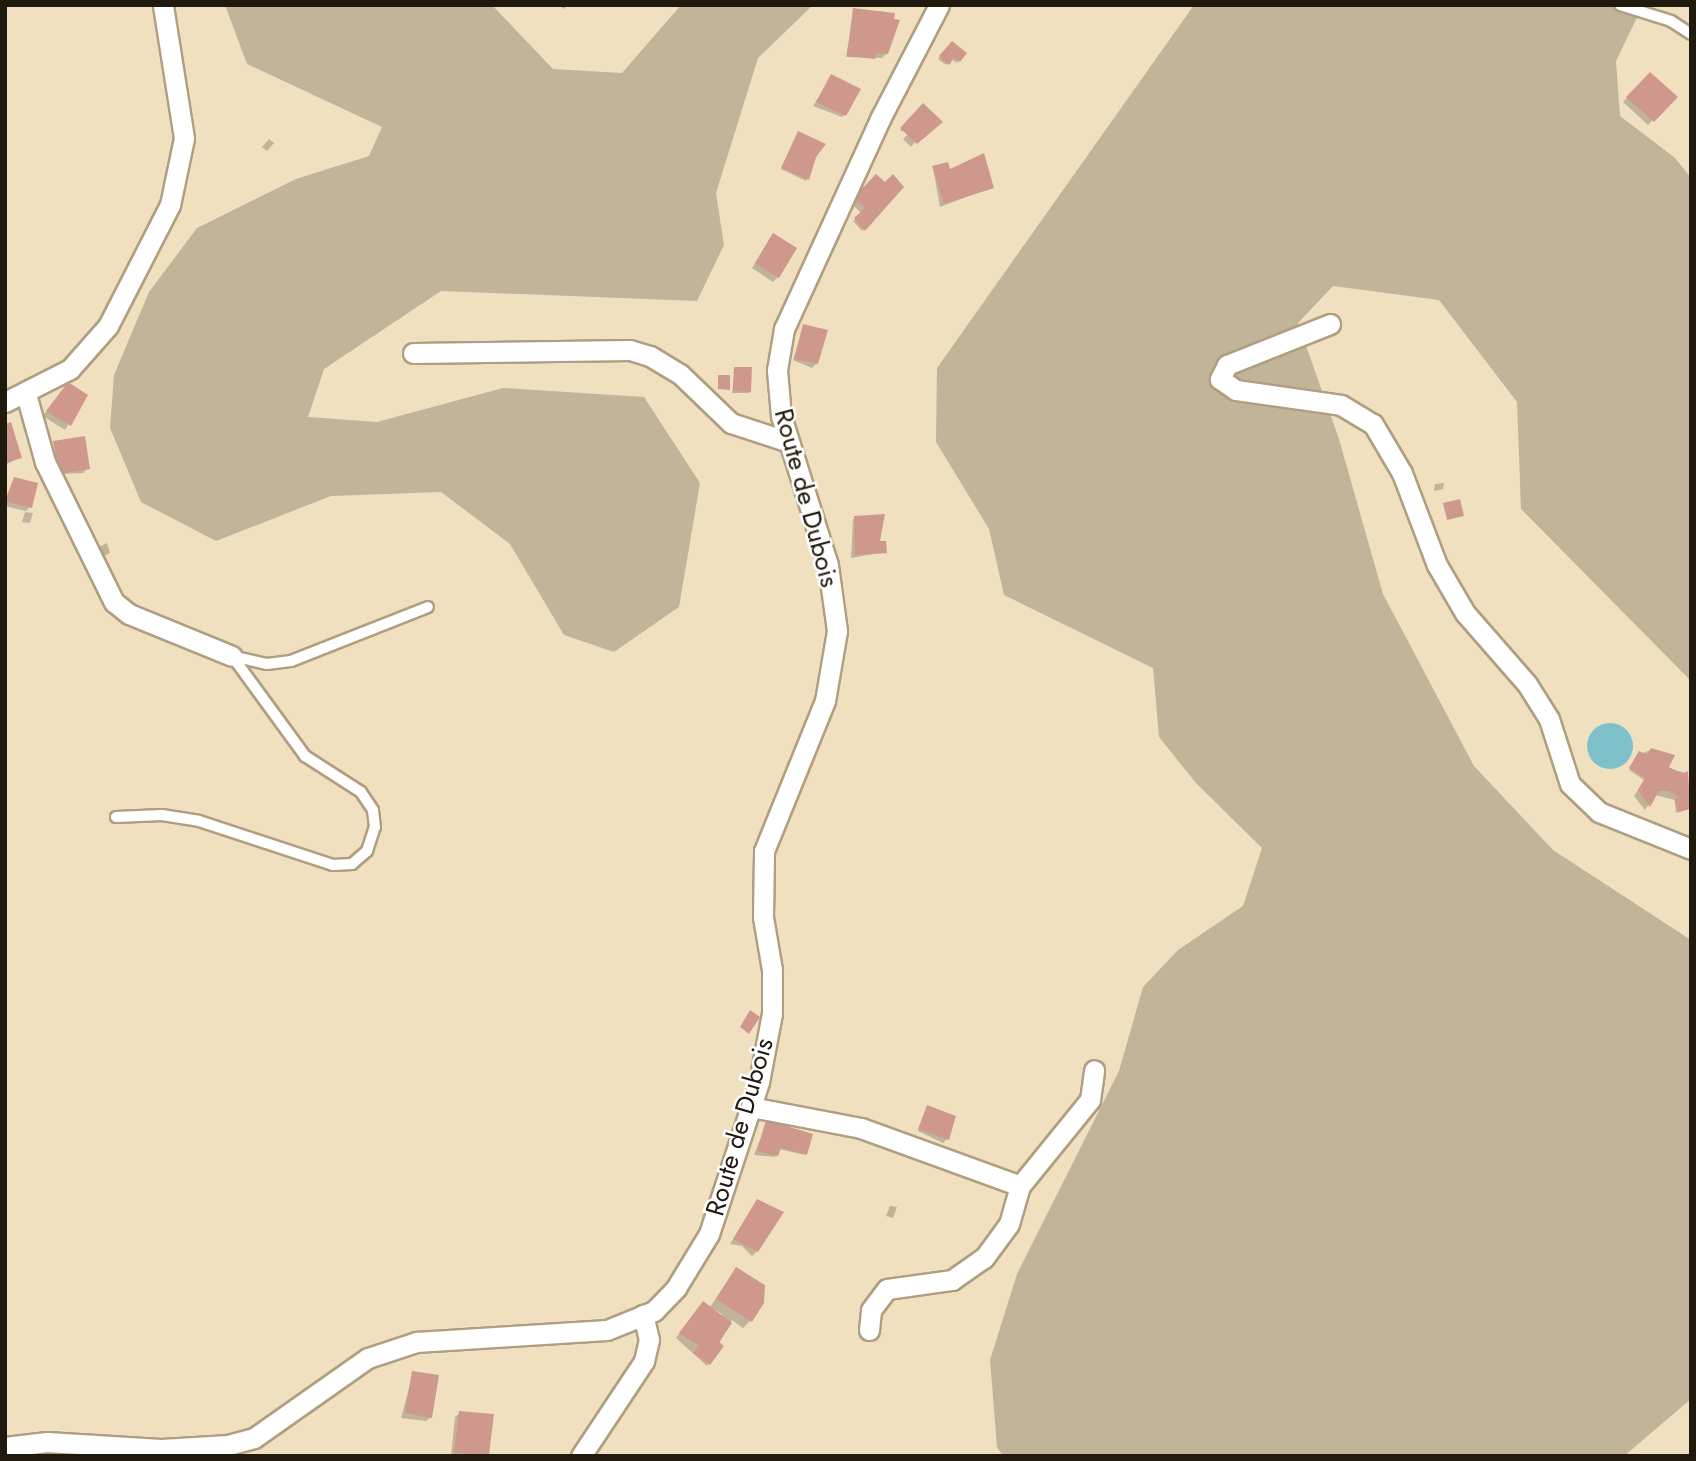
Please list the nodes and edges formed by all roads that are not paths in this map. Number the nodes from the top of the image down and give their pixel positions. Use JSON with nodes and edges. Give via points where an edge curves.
{"nodes":[{"id":1,"x":163,"y":5,"type":"edge"},
{"id":2,"x":939,"y":5,"type":"edge"},
{"id":3,"x":1620,"y":5,"type":"edge"},
{"id":4,"x":1691,"y":34,"type":"edge"},
{"id":5,"x":1330,"y":324,"type":"dead end"},
{"id":6,"x":413,"y":354,"type":"dead end"},
{"id":7,"x":26,"y":394,"type":"junction"},
{"id":8,"x":5,"y":402,"type":"edge"},
{"id":9,"x":789,"y":442,"type":"junction"},
{"id":10,"x":428,"y":607,"type":"dead end"},
{"id":11,"x":232,"y":656,"type":"junction"},
{"id":12,"x":116,"y":817,"type":"dead end"},
{"id":13,"x":1691,"y":849,"type":"edge"},
{"id":14,"x":1094,"y":1070,"type":"dead end"},
{"id":15,"x":751,"y":1107,"type":"junction"},
{"id":16,"x":1020,"y":1186,"type":"junction"},
{"id":17,"x":643,"y":1315,"type":"junction"},
{"id":18,"x":869,"y":1330,"type":"dead end"},
{"id":19,"x":5,"y":1447,"type":"edge"},
{"id":20,"x":581,"y":1456,"type":"edge"}],
"edges":[{"from":1,"to":7,"type":"street","via":[[184,138],[170,205],[108,326],[70,369]]},
{"from":2,"to":9,"type":"street","name":"Route de Dubois","via":[[880,119],[784,329],[777,370]]},
{"from":3,"to":4,"type":"lane","via":[[1671,21]]},
{"from":5,"to":13,"type":"street","via":[[1227,365],[1221,373],[1223,384],[1341,405],[1373,424],[1402,472],[1437,565],[1458,601],[1527,684],[1549,719],[1570,784],[1599,812]]},
{"from":6,"to":9,"type":"street","via":[[630,350],[680,374],[731,423]]},
{"from":7,"to":8,"type":"street"},
{"from":7,"to":11,"type":"street","via":[[45,462],[114,602],[129,614]]},
{"from":9,"to":15,"type":"street","name":"Route de Dubois","via":[[828,565],[837,631],[825,701],[764,851],[762,895],[772,970],[772,1013]]},
{"from":10,"to":11,"type":"lane","via":[[291,661],[267,664]]},
{"from":11,"to":12,"type":"lane","via":[[305,756],[361,792],[373,810],[375,827],[367,851],[352,864],[333,865],[199,821],[162,815]]},
{"from":14,"to":16,"type":"street","via":[[1090,1100]]},
{"from":15,"to":16,"type":"street","via":[[861,1128]]},
{"from":15,"to":17,"type":"street","name":"Route de Dubois","via":[[709,1234],[676,1288],[654,1311]]},
{"from":16,"to":18,"type":"street","via":[[1009,1224],[984,1258],[952,1280],[887,1289],[871,1310]]},
{"from":17,"to":19,"type":"street","name":"Route de Dubois","via":[[607,1330],[416,1342],[368,1358],[320,1387],[263,1432],[229,1445],[161,1450],[47,1442]]},
{"from":17,"to":20,"type":"street","via":[[649,1340],[644,1361]]}]}
